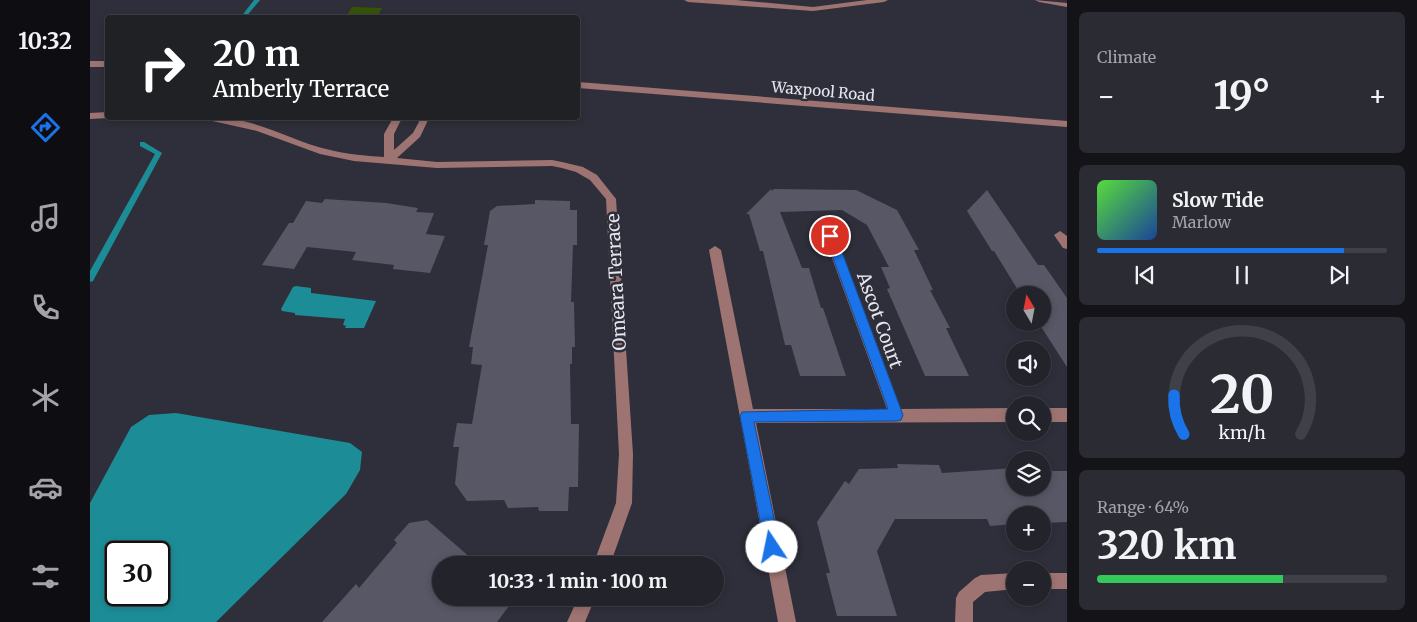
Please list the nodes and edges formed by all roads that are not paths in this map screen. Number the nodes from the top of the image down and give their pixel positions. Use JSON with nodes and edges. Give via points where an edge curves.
{"nodes":[{"id":1,"x":688,"y":0,"type":"edge"},
{"id":2,"x":884,"y":0,"type":"edge"},
{"id":3,"x":1039,"y":0,"type":"edge"},
{"id":4,"x":732,"y":1,"type":"edge"},
{"id":5,"x":1067,"y":5,"type":"edge"},
{"id":6,"x":90,"y":64,"type":"edge"},
{"id":7,"x":105,"y":64,"type":"edge"},
{"id":8,"x":580,"y":86,"type":"edge"},
{"id":9,"x":105,"y":115,"type":"edge"},
{"id":10,"x":90,"y":116,"type":"edge"},
{"id":11,"x":220,"y":120,"type":"edge"},
{"id":12,"x":396,"y":120,"type":"edge"},
{"id":13,"x":424,"y":120,"type":"edge"},
{"id":14,"x":1067,"y":124,"type":"edge"},
{"id":15,"x":389,"y":160,"type":"junction"},
{"id":16,"x":1060,"y":235,"type":"dead end"},
{"id":17,"x":830,"y":236,"type":"dead end"},
{"id":18,"x":1067,"y":245,"type":"edge"},
{"id":19,"x":715,"y":250,"type":"dead end"},
{"id":20,"x":896,"y":415,"type":"junction"},
{"id":21,"x":1006,"y":415,"type":"edge"},
{"id":22,"x":1051,"y":415,"type":"edge"},
{"id":23,"x":1067,"y":415,"type":"edge"},
{"id":24,"x":746,"y":416,"type":"junction"},
{"id":25,"x":604,"y":556,"type":"edge"},
{"id":26,"x":1051,"y":581,"type":"edge"},
{"id":27,"x":1067,"y":581,"type":"edge"},
{"id":28,"x":1006,"y":582,"type":"edge"},
{"id":29,"x":583,"y":606,"type":"edge"},
{"id":30,"x":576,"y":622,"type":"edge"},
{"id":31,"x":788,"y":622,"type":"edge"},
{"id":32,"x":964,"y":622,"type":"edge"}],
"edges":[{"from":1,"to":4,"type":"street"},
{"from":2,"to":4,"type":"street","via":[[813,9]]},
{"from":3,"to":5,"type":"street"},
{"from":6,"to":7,"type":"street"},
{"from":8,"to":14,"type":"street","name":"Waxpool Road"},
{"from":9,"to":10,"type":"street"},
{"from":11,"to":15,"type":"street","name":"Omeara Terrace","via":[[260,129],[323,152]]},
{"from":12,"to":15,"type":"street","via":[[389,134]]},
{"from":13,"to":15,"type":"street","via":[[417,135]]},
{"from":15,"to":25,"type":"street","name":"Omeara Terrace","via":[[571,166],[602,184],[611,199],[626,454],[624,504]]},
{"from":16,"to":18,"type":"street"},
{"from":17,"to":20,"type":"street","name":"Ascot Court"},
{"from":19,"to":24,"type":"street"},
{"from":20,"to":21,"type":"street"},
{"from":20,"to":24,"type":"street"},
{"from":22,"to":23,"type":"street"},
{"from":24,"to":31,"type":"street"},
{"from":26,"to":27,"type":"street"},
{"from":28,"to":32,"type":"street","via":[[981,584],[966,598]]},
{"from":29,"to":30,"type":"street"}]}
